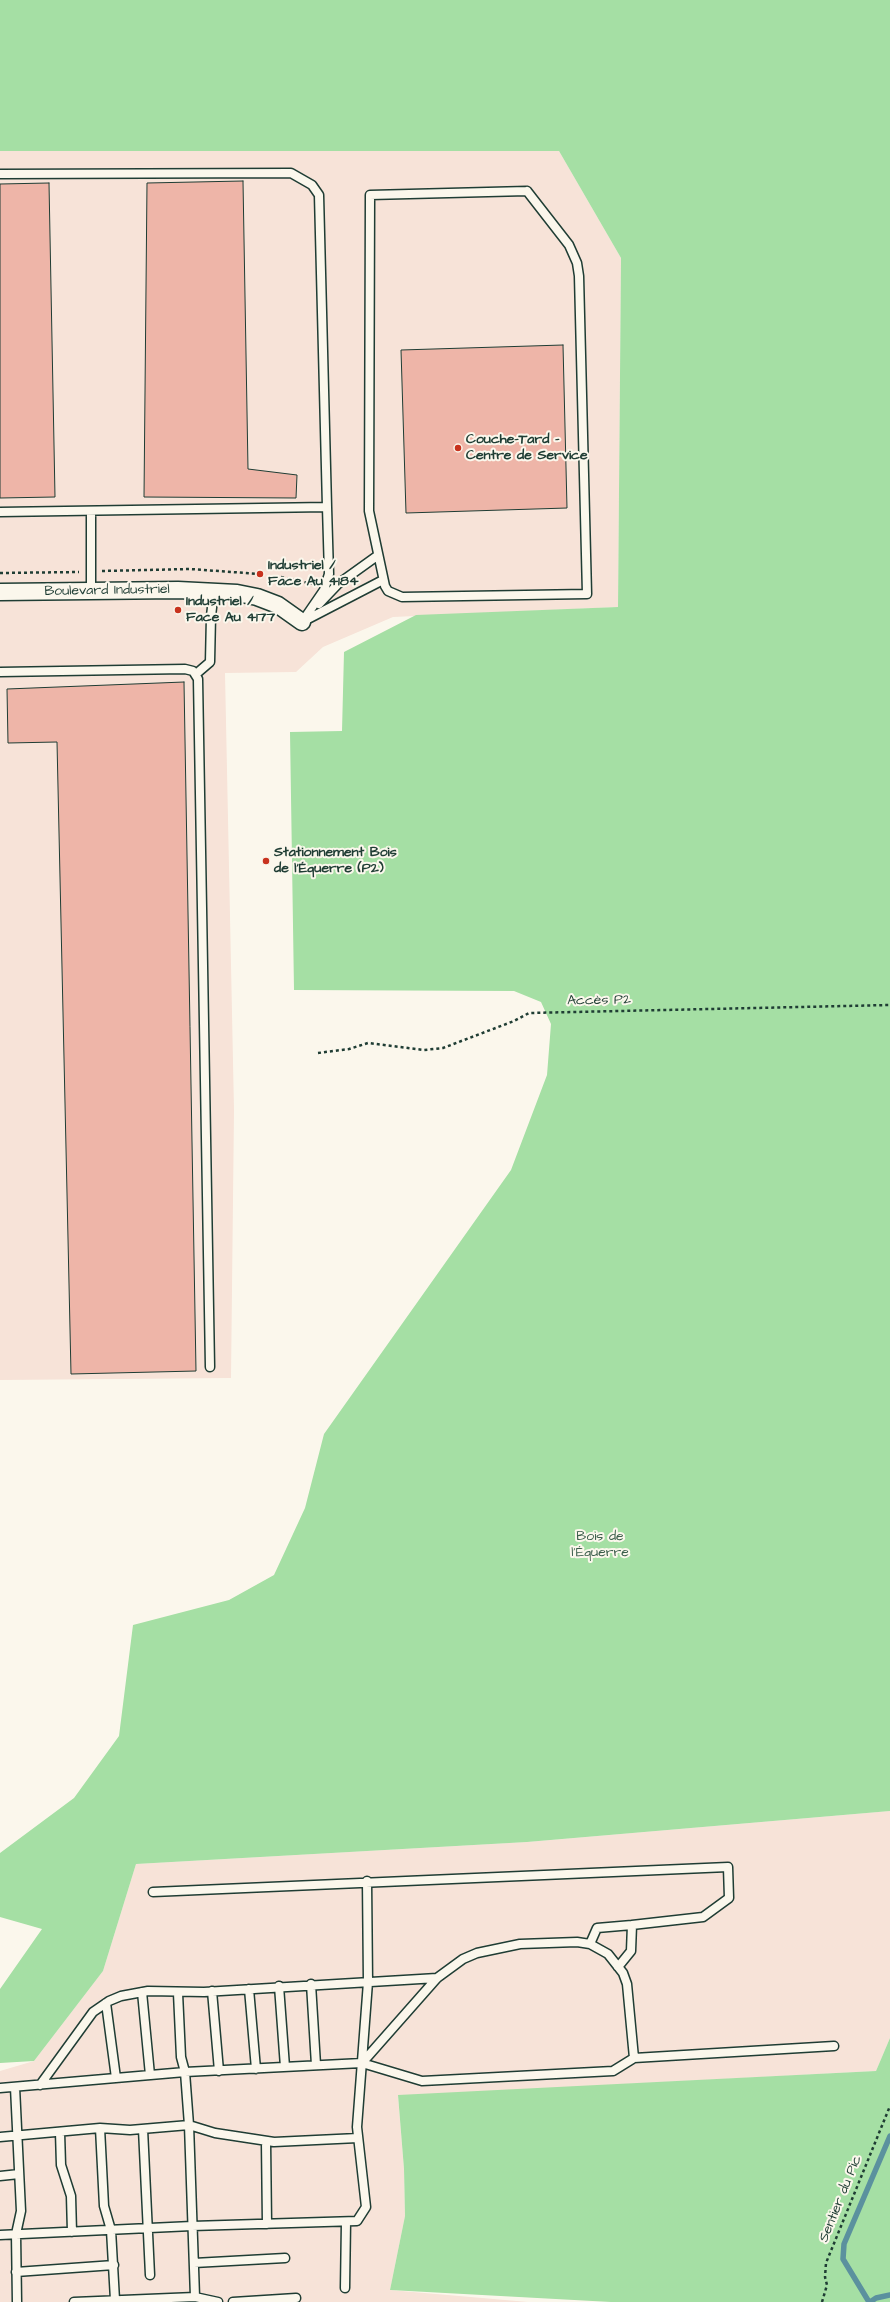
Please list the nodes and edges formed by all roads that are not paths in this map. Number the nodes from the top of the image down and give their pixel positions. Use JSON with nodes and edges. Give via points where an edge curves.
{"nodes":[{"id":1,"x":0,"y":174,"type":"edge"},
{"id":2,"x":327,"y":507,"type":"junction"},
{"id":3,"x":91,"y":511,"type":"junction"},
{"id":4,"x":0,"y":512,"type":"edge"},
{"id":5,"x":377,"y":556,"type":"junction"},
{"id":6,"x":383,"y":580,"type":"junction"},
{"id":7,"x":91,"y":591,"type":"junction"},
{"id":8,"x":214,"y":591,"type":"junction"},
{"id":9,"x":0,"y":592,"type":"edge"},
{"id":10,"x":302,"y":622,"type":"junction"},
{"id":11,"x":0,"y":672,"type":"edge"},
{"id":12,"x":196,"y":674,"type":"junction"},
{"id":13,"x":210,"y":1367,"type":"dead end"},
{"id":14,"x":367,"y":1881,"type":"junction"},
{"id":15,"x":153,"y":1892,"type":"dead end"},
{"id":16,"x":632,"y":1925,"type":"junction"},
{"id":17,"x":590,"y":1944,"type":"junction"},
{"id":18,"x":618,"y":1967,"type":"junction"},
{"id":19,"x":437,"y":1978,"type":"junction"},
{"id":20,"x":368,"y":1982,"type":"junction"},
{"id":21,"x":310,"y":1984,"type":"junction"},
{"id":22,"x":279,"y":1986,"type":"junction"},
{"id":23,"x":249,"y":1989,"type":"junction"},
{"id":24,"x":212,"y":1991,"type":"junction"},
{"id":25,"x":142,"y":1992,"type":"junction"},
{"id":26,"x":178,"y":1993,"type":"junction"},
{"id":27,"x":106,"y":2004,"type":"junction"},
{"id":28,"x":834,"y":2046,"type":"dead end"},
{"id":29,"x":634,"y":2058,"type":"junction"},
{"id":30,"x":362,"y":2063,"type":"junction"},
{"id":31,"x":316,"y":2065,"type":"junction"},
{"id":32,"x":285,"y":2067,"type":"junction"},
{"id":33,"x":256,"y":2069,"type":"junction"},
{"id":34,"x":218,"y":2071,"type":"junction"},
{"id":35,"x":185,"y":2072,"type":"junction"},
{"id":36,"x":150,"y":2075,"type":"junction"},
{"id":37,"x":116,"y":2078,"type":"junction"},
{"id":38,"x":40,"y":2085,"type":"junction"},
{"id":39,"x":14,"y":2087,"type":"junction"},
{"id":40,"x":0,"y":2088,"type":"edge"},
{"id":41,"x":189,"y":2125,"type":"junction"},
{"id":42,"x":100,"y":2128,"type":"junction"},
{"id":43,"x":143,"y":2129,"type":"junction"},
{"id":44,"x":60,"y":2132,"type":"junction"},
{"id":45,"x":16,"y":2135,"type":"junction"},
{"id":46,"x":0,"y":2137,"type":"edge"},
{"id":47,"x":358,"y":2138,"type":"junction"},
{"id":48,"x":266,"y":2142,"type":"junction"},
{"id":49,"x":19,"y":2174,"type":"junction"},
{"id":50,"x":0,"y":2176,"type":"edge"},
{"id":51,"x":346,"y":2222,"type":"junction"},
{"id":52,"x":266,"y":2224,"type":"junction"},
{"id":53,"x":192,"y":2226,"type":"junction"},
{"id":54,"x":147,"y":2228,"type":"junction"},
{"id":55,"x":111,"y":2230,"type":"junction"},
{"id":56,"x":72,"y":2232,"type":"junction"},
{"id":57,"x":16,"y":2234,"type":"junction"},
{"id":58,"x":0,"y":2235,"type":"edge"},
{"id":59,"x":285,"y":2258,"type":"dead end"},
{"id":60,"x":194,"y":2263,"type":"junction"},
{"id":61,"x":114,"y":2265,"type":"junction"},
{"id":62,"x":16,"y":2272,"type":"junction"},
{"id":63,"x":150,"y":2275,"type":"dead end"},
{"id":64,"x":345,"y":2288,"type":"dead end"},
{"id":65,"x":195,"y":2297,"type":"junction"},
{"id":66,"x":296,"y":2298,"type":"dead end"},
{"id":67,"x":115,"y":2300,"type":"junction"},
{"id":68,"x":17,"y":2302,"type":"edge"},
{"id":69,"x":74,"y":2302,"type":"edge"},
{"id":70,"x":218,"y":2302,"type":"edge"},
{"id":71,"x":233,"y":2302,"type":"edge"}],
"edges":[{"from":1,"to":2,"type":"lane","via":[[292,173],[312,185],[319,195]]},
{"from":2,"to":3,"type":"lane"},
{"from":2,"to":10,"type":"lane","via":[[329,574],[324,590]]},
{"from":3,"to":4,"type":"lane"},
{"from":3,"to":7,"type":"lane"},
{"from":5,"to":6,"type":"lane"},
{"from":5,"to":6,"type":"lane","via":[[368,496],[370,195],[527,191],[569,245],[577,263],[579,276],[587,594],[407,598],[388,591]]},
{"from":5,"to":10,"type":"lane","via":[[338,584]]},
{"from":6,"to":10,"type":"lane"},
{"from":7,"to":8,"type":"street","name":"Boulevard Industriel"},
{"from":7,"to":9,"type":"street","name":"Boulevard Industriel"},
{"from":8,"to":10,"type":"street","name":"Boulevard Industriel","via":[[268,600],[288,610]]},
{"from":8,"to":12,"type":"lane","via":[[210,662]]},
{"from":11,"to":12,"type":"lane","via":[[184,668]]},
{"from":12,"to":13,"type":"lane"},
{"from":14,"to":15,"type":"lane"},
{"from":14,"to":16,"type":"lane","via":[[728,1867],[729,1898],[703,1917]]},
{"from":14,"to":20,"type":"lane"},
{"from":16,"to":17,"type":"lane","via":[[597,1928]]},
{"from":16,"to":18,"type":"lane","via":[[631,1951]]},
{"from":17,"to":18,"type":"lane","via":[[608,1954]]},
{"from":17,"to":19,"type":"lane","via":[[520,1944],[492,1949],[463,1959]]},
{"from":18,"to":29,"type":"lane","via":[[625,1978],[629,1994]]},
{"from":19,"to":20,"type":"lane"},
{"from":19,"to":30,"type":"lane"},
{"from":20,"to":21,"type":"lane"},
{"from":20,"to":30,"type":"lane"},
{"from":21,"to":22,"type":"lane"},
{"from":21,"to":31,"type":"lane"},
{"from":22,"to":23,"type":"lane"},
{"from":22,"to":32,"type":"lane"},
{"from":23,"to":24,"type":"lane"},
{"from":23,"to":33,"type":"lane"},
{"from":24,"to":26,"type":"lane"},
{"from":24,"to":34,"type":"lane"},
{"from":25,"to":26,"type":"lane"},
{"from":25,"to":27,"type":"lane","via":[[121,1996]]},
{"from":25,"to":36,"type":"lane"},
{"from":26,"to":35,"type":"lane","via":[[181,2057]]},
{"from":27,"to":37,"type":"lane"},
{"from":27,"to":38,"type":"lane","via":[[93,2012]]},
{"from":28,"to":29,"type":"lane"},
{"from":29,"to":30,"type":"lane","via":[[613,2071],[422,2081]]},
{"from":30,"to":31,"type":"lane"},
{"from":30,"to":47,"type":"lane"},
{"from":31,"to":32,"type":"lane"},
{"from":32,"to":33,"type":"lane"},
{"from":33,"to":34,"type":"lane"},
{"from":34,"to":35,"type":"lane"},
{"from":35,"to":36,"type":"lane"},
{"from":35,"to":41,"type":"lane"},
{"from":36,"to":37,"type":"lane"},
{"from":37,"to":38,"type":"lane"},
{"from":38,"to":39,"type":"lane"},
{"from":39,"to":40,"type":"lane"},
{"from":39,"to":45,"type":"lane"},
{"from":41,"to":43,"type":"lane"},
{"from":41,"to":48,"type":"lane","via":[[215,2133]]},
{"from":41,"to":53,"type":"lane"},
{"from":42,"to":43,"type":"lane"},
{"from":42,"to":44,"type":"lane"},
{"from":42,"to":55,"type":"lane","via":[[104,2206]]},
{"from":43,"to":54,"type":"lane"},
{"from":44,"to":45,"type":"lane"},
{"from":44,"to":56,"type":"lane","via":[[61,2165],[71,2196]]},
{"from":45,"to":46,"type":"lane"},
{"from":45,"to":49,"type":"lane"},
{"from":47,"to":48,"type":"lane"},
{"from":47,"to":51,"type":"lane","via":[[366,2207],[357,2221]]},
{"from":48,"to":52,"type":"lane"},
{"from":49,"to":50,"type":"lane"},
{"from":49,"to":57,"type":"lane","via":[[21,2211]]},
{"from":51,"to":52,"type":"lane"},
{"from":51,"to":64,"type":"lane"},
{"from":52,"to":53,"type":"lane"},
{"from":53,"to":54,"type":"lane"},
{"from":53,"to":60,"type":"lane"},
{"from":54,"to":55,"type":"lane"},
{"from":54,"to":63,"type":"lane"},
{"from":55,"to":56,"type":"lane"},
{"from":55,"to":61,"type":"lane"},
{"from":56,"to":57,"type":"lane"},
{"from":57,"to":58,"type":"lane"},
{"from":57,"to":62,"type":"lane"},
{"from":59,"to":60,"type":"lane"},
{"from":60,"to":65,"type":"lane"},
{"from":61,"to":62,"type":"lane"},
{"from":61,"to":67,"type":"lane"},
{"from":62,"to":68,"type":"lane"},
{"from":65,"to":67,"type":"lane"},
{"from":65,"to":70,"type":"lane"},
{"from":66,"to":71,"type":"lane"},
{"from":67,"to":69,"type":"lane"}]}
